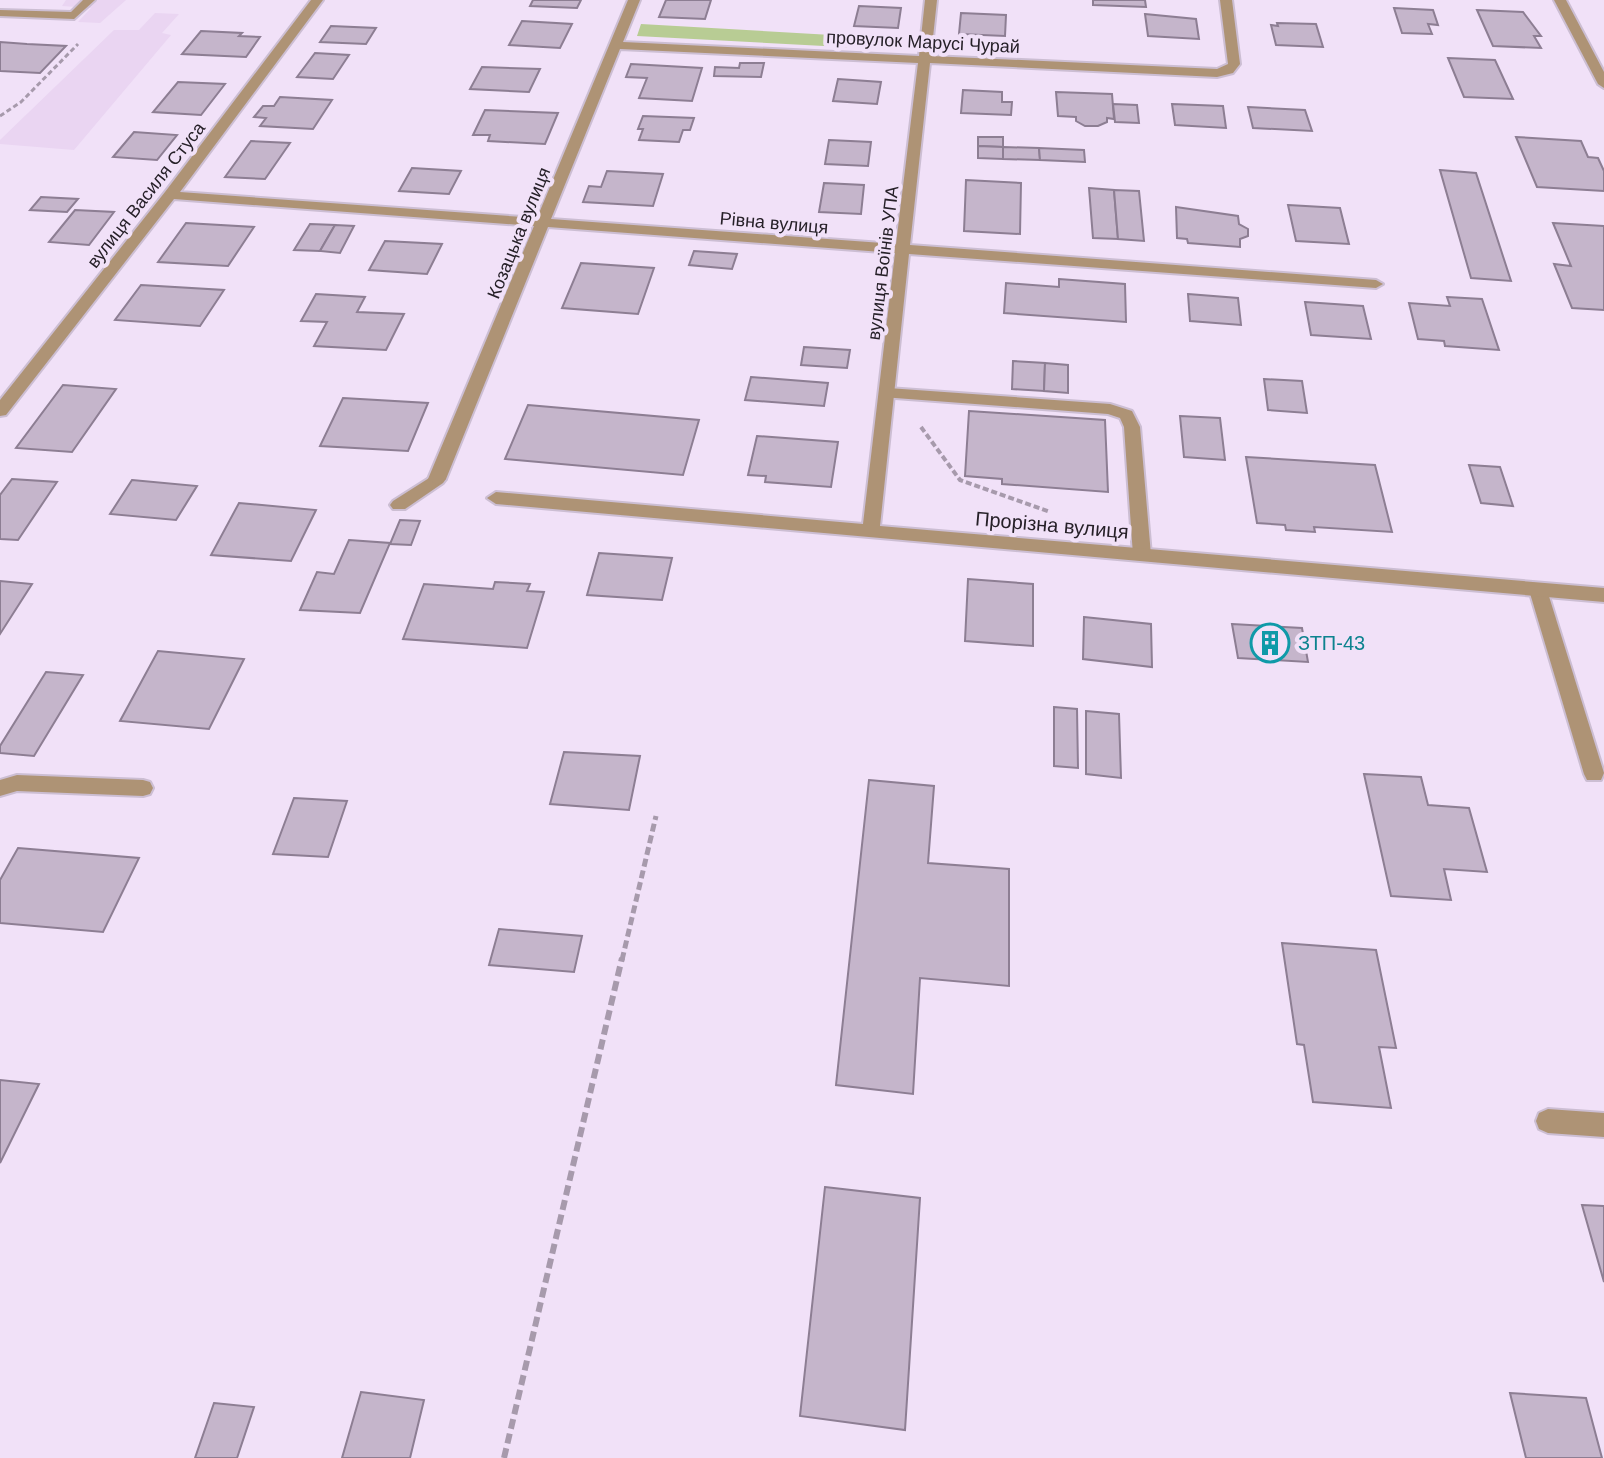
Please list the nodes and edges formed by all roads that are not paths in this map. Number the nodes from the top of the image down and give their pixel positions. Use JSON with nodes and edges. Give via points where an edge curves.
{"nodes":[{"id":1,"x":89,"y":0,"type":"edge"},
{"id":2,"x":317,"y":0,"type":"edge"},
{"id":3,"x":634,"y":0,"type":"edge"},
{"id":4,"x":931,"y":0,"type":"edge"},
{"id":5,"x":1226,"y":0,"type":"edge"},
{"id":6,"x":1560,"y":0,"type":"edge"},
{"id":7,"x":0,"y":13,"type":"edge"},
{"id":8,"x":615,"y":45,"type":"junction"},
{"id":9,"x":925,"y":60,"type":"junction"},
{"id":10,"x":1601,"y":72,"type":"edge"},
{"id":11,"x":1604,"y":84,"type":"edge"},
{"id":12,"x":170,"y":195,"type":"junction"},
{"id":13,"x":543,"y":222,"type":"junction"},
{"id":14,"x":904,"y":251,"type":"junction"},
{"id":15,"x":1376,"y":284,"type":"dead end"},
{"id":16,"x":888,"y":393,"type":"junction"},
{"id":17,"x":0,"y":411,"type":"edge"},
{"id":18,"x":496,"y":498,"type":"dead end"},
{"id":19,"x":399,"y":505,"type":"dead end"},
{"id":20,"x":871,"y":531,"type":"junction"},
{"id":21,"x":1142,"y":555,"type":"junction"},
{"id":22,"x":1538,"y":590,"type":"junction"},
{"id":23,"x":1604,"y":595,"type":"edge"},
{"id":24,"x":1594,"y":774,"type":"dead end"},
{"id":25,"x":0,"y":788,"type":"edge"},
{"id":26,"x":143,"y":788,"type":"dead end"},
{"id":27,"x":1548,"y":1121,"type":"dead end"},
{"id":28,"x":1604,"y":1125,"type":"edge"}],
"edges":[{"from":1,"to":7,"type":"street","via":[[74,16]]},
{"from":2,"to":12,"type":"street","name":"вулиця Василя Стуса"},
{"from":3,"to":8,"type":"street","name":"Козацька вулиця"},
{"from":4,"to":9,"type":"street","name":"вулиця Воїнів УПА"},
{"from":5,"to":9,"type":"street","name":"провулок Марусі Чурай","via":[[1234,64],[1229,70]]},
{"from":6,"to":10,"type":"street"},
{"from":8,"to":9,"type":"street","name":"провулок Марусі Чурай"},
{"from":8,"to":13,"type":"street","name":"Козацька вулиця"},
{"from":9,"to":14,"type":"street","name":"вулиця Воїнів УПА"},
{"from":10,"to":11,"type":"street"},
{"from":12,"to":13,"type":"street","name":"Рівна вулиця"},
{"from":12,"to":17,"type":"street","name":"вулиця Василя Стуса"},
{"from":13,"to":14,"type":"street","name":"Рівна вулиця"},
{"from":13,"to":19,"type":"street","name":"Козацька вулиця","via":[[437,479]]},
{"from":14,"to":15,"type":"street","name":"Рівна вулиця"},
{"from":14,"to":16,"type":"street","name":"вулиця Воїнів УПА"},
{"from":16,"to":20,"type":"street","name":"вулиця Воїнів УПА"},
{"from":16,"to":21,"type":"street","via":[[1110,409],[1126,415],[1132,427]]},
{"from":18,"to":20,"type":"street","name":"Прорізна вулиця"},
{"from":20,"to":21,"type":"street","name":"Прорізна вулиця"},
{"from":21,"to":22,"type":"street","name":"Прорізна вулиця"},
{"from":22,"to":23,"type":"street","name":"Прорізна вулиця"},
{"from":22,"to":24,"type":"street"},
{"from":25,"to":26,"type":"street","via":[[17,783]]},
{"from":27,"to":28,"type":"street"}]}
